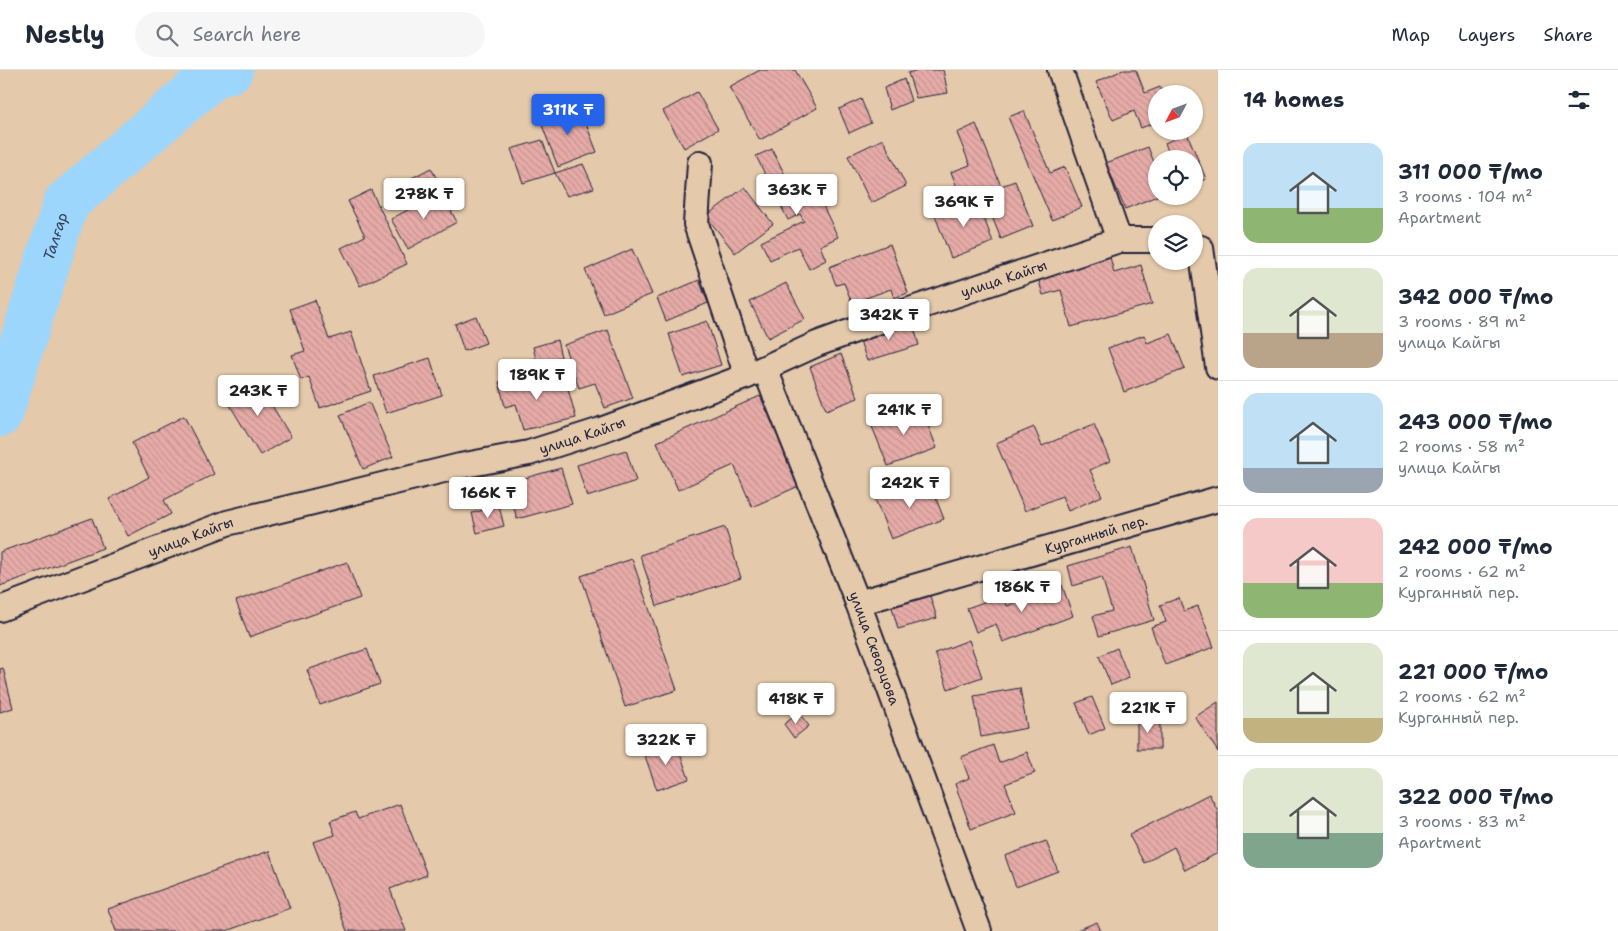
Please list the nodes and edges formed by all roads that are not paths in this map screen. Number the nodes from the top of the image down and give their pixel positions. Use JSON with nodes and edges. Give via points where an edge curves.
{"nodes":[{"id":1,"x":1060,"y":70,"type":"edge"},
{"id":2,"x":700,"y":163,"type":"dead end"},
{"id":3,"x":1119,"y":240,"type":"junction"},
{"id":4,"x":1148,"y":240,"type":"edge"},
{"id":5,"x":1204,"y":248,"type":"edge"},
{"id":6,"x":1218,"y":367,"type":"edge"},
{"id":7,"x":756,"y":372,"type":"junction"},
{"id":8,"x":1218,"y":499,"type":"edge"},
{"id":9,"x":858,"y":603,"type":"junction"},
{"id":10,"x":0,"y":609,"type":"edge"},
{"id":11,"x":979,"y":931,"type":"edge"}],
"edges":[{"from":1,"to":3,"type":"street"},
{"from":2,"to":7,"type":"street","name":"улица Скворцова","via":[[696,224]]},
{"from":3,"to":4,"type":"street","name":"улица Кайгы"},
{"from":3,"to":7,"type":"street","name":"улица Кайгы","via":[[895,315],[817,344]]},
{"from":5,"to":6,"type":"street"},
{"from":7,"to":9,"type":"street","name":"улица Скворцова"},
{"from":7,"to":10,"type":"street","name":"улица Кайгы","via":[[601,430],[529,452],[227,523]]},
{"from":8,"to":9,"type":"street","name":"Курганный пер."},
{"from":9,"to":11,"type":"street","name":"улица Скворцова"}]}
